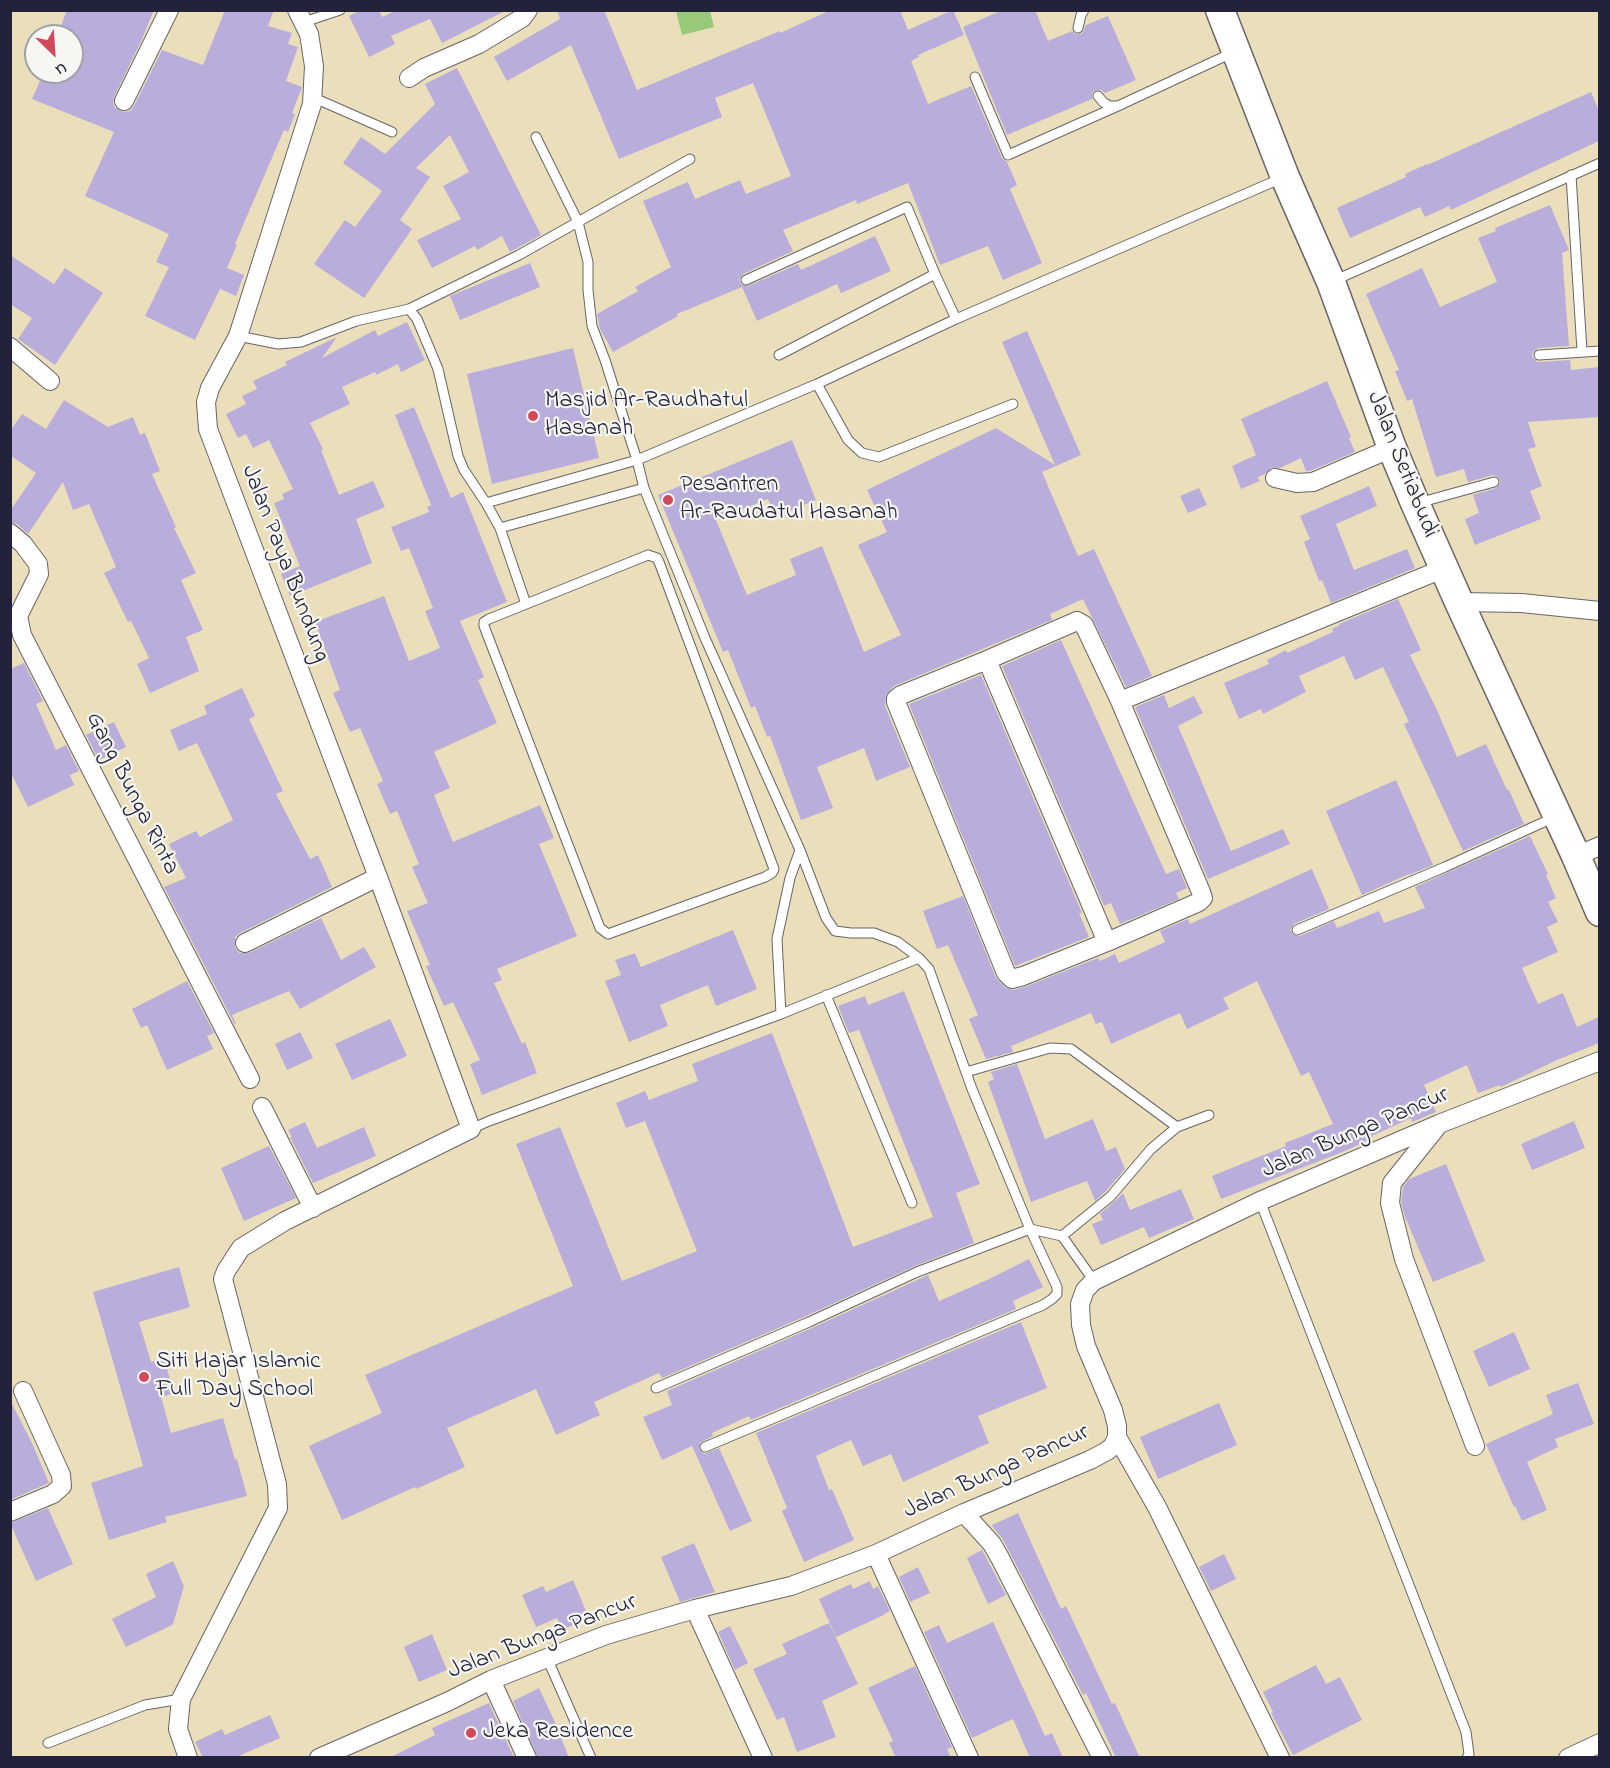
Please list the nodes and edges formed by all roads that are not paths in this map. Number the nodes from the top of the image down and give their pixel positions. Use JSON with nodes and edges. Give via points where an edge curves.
{"nodes":[{"id":1,"x":169,"y":10,"type":"edge"},
{"id":2,"x":340,"y":10,"type":"edge"},
{"id":3,"x":528,"y":10,"type":"edge"},
{"id":4,"x":1084,"y":10,"type":"edge"},
{"id":5,"x":1220,"y":10,"type":"edge"},
{"id":6,"x":301,"y":16,"type":"edge"},
{"id":7,"x":1078,"y":28,"type":"dead end"},
{"id":8,"x":1237,"y":51,"type":"junction"},
{"id":9,"x":975,"y":77,"type":"dead end"},
{"id":10,"x":409,"y":78,"type":"dead end"},
{"id":11,"x":1098,"y":96,"type":"dead end"},
{"id":12,"x":312,"y":97,"type":"junction"},
{"id":13,"x":124,"y":101,"type":"dead end"},
{"id":14,"x":1118,"y":106,"type":"junction"},
{"id":15,"x":392,"y":132,"type":"dead end"},
{"id":16,"x":536,"y":137,"type":"dead end"},
{"id":17,"x":690,"y":159,"type":"dead end"},
{"id":18,"x":1599,"y":163,"type":"edge"},
{"id":19,"x":1572,"y":174,"type":"junction"},
{"id":20,"x":1285,"y":177,"type":"junction"},
{"id":21,"x":578,"y":222,"type":"junction"},
{"id":22,"x":935,"y":274,"type":"junction"},
{"id":23,"x":746,"y":280,"type":"dead end"},
{"id":24,"x":1330,"y":282,"type":"junction"},
{"id":25,"x":409,"y":309,"type":"junction"},
{"id":26,"x":956,"y":319,"type":"junction"},
{"id":27,"x":238,"y":336,"type":"junction"},
{"id":28,"x":10,"y":347,"type":"edge"},
{"id":29,"x":1582,"y":351,"type":"junction"},
{"id":30,"x":1599,"y":351,"type":"edge"},
{"id":31,"x":778,"y":355,"type":"dead end"},
{"id":32,"x":1539,"y":355,"type":"dead end"},
{"id":33,"x":50,"y":381,"type":"dead end"},
{"id":34,"x":817,"y":384,"type":"junction"},
{"id":35,"x":1013,"y":404,"type":"dead end"},
{"id":36,"x":1392,"y":448,"type":"junction"},
{"id":37,"x":637,"y":460,"type":"junction"},
{"id":38,"x":1275,"y":478,"type":"dead end"},
{"id":39,"x":1494,"y":482,"type":"dead end"},
{"id":40,"x":644,"y":488,"type":"junction"},
{"id":41,"x":486,"y":503,"type":"junction"},
{"id":42,"x":1415,"y":503,"type":"junction"},
{"id":43,"x":500,"y":528,"type":"junction"},
{"id":44,"x":10,"y":533,"type":"edge"},
{"id":45,"x":1444,"y":568,"type":"junction"},
{"id":46,"x":1459,"y":602,"type":"junction"},
{"id":47,"x":526,"y":604,"type":"junction"},
{"id":48,"x":1599,"y":611,"type":"edge"},
{"id":49,"x":987,"y":660,"type":"junction"},
{"id":50,"x":1120,"y":701,"type":"junction"},
{"id":51,"x":1557,"y":816,"type":"junction"},
{"id":52,"x":800,"y":850,"type":"junction"},
{"id":53,"x":1588,"y":851,"type":"edge"},
{"id":54,"x":378,"y":877,"type":"junction"},
{"id":55,"x":1599,"y":912,"type":"edge"},
{"id":56,"x":1297,"y":930,"type":"dead end"},
{"id":57,"x":1107,"y":942,"type":"junction"},
{"id":58,"x":245,"y":943,"type":"dead end"},
{"id":59,"x":919,"y":958,"type":"junction"},
{"id":60,"x":826,"y":995,"type":"junction"},
{"id":61,"x":781,"y":1014,"type":"junction"},
{"id":62,"x":1599,"y":1061,"type":"edge"},
{"id":63,"x":966,"y":1072,"type":"junction"},
{"id":64,"x":250,"y":1079,"type":"dead end"},
{"id":65,"x":262,"y":1107,"type":"dead end"},
{"id":66,"x":1209,"y":1115,"type":"dead end"},
{"id":67,"x":1439,"y":1124,"type":"junction"},
{"id":68,"x":1177,"y":1127,"type":"junction"},
{"id":69,"x":471,"y":1129,"type":"junction"},
{"id":70,"x":1260,"y":1201,"type":"junction"},
{"id":71,"x":912,"y":1203,"type":"dead end"},
{"id":72,"x":313,"y":1208,"type":"junction"},
{"id":73,"x":1030,"y":1228,"type":"junction"},
{"id":74,"x":1062,"y":1236,"type":"junction"},
{"id":75,"x":1094,"y":1281,"type":"junction"},
{"id":76,"x":656,"y":1388,"type":"dead end"},
{"id":77,"x":23,"y":1391,"type":"dead end"},
{"id":78,"x":1117,"y":1437,"type":"junction"},
{"id":79,"x":1475,"y":1446,"type":"dead end"},
{"id":80,"x":705,"y":1448,"type":"dead end"},
{"id":81,"x":10,"y":1512,"type":"edge"},
{"id":82,"x":964,"y":1513,"type":"junction"},
{"id":83,"x":876,"y":1554,"type":"junction"},
{"id":84,"x":695,"y":1609,"type":"junction"},
{"id":85,"x":547,"y":1658,"type":"junction"},
{"id":86,"x":491,"y":1680,"type":"junction"},
{"id":87,"x":181,"y":1699,"type":"junction"},
{"id":88,"x":48,"y":1743,"type":"dead end"},
{"id":89,"x":1599,"y":1743,"type":"edge"},
{"id":90,"x":188,"y":1758,"type":"edge"},
{"id":91,"x":319,"y":1758,"type":"edge"},
{"id":92,"x":527,"y":1758,"type":"edge"},
{"id":93,"x":591,"y":1758,"type":"edge"},
{"id":94,"x":762,"y":1758,"type":"edge"},
{"id":95,"x":969,"y":1758,"type":"edge"},
{"id":96,"x":1102,"y":1758,"type":"edge"},
{"id":97,"x":1280,"y":1758,"type":"edge"},
{"id":98,"x":1467,"y":1758,"type":"edge"},
{"id":99,"x":1568,"y":1758,"type":"edge"}],
"edges":[{"from":1,"to":13,"type":"street"},
{"from":2,"to":6,"type":"lane"},
{"from":3,"to":10,"type":"street","via":[[522,18],[478,44]]},
{"from":4,"to":7,"type":"lane"},
{"from":5,"to":8,"type":"main road","name":"Jalan Setiabudi"},
{"from":6,"to":12,"type":"street","name":"Jalan Paya Bundung","via":[[315,66]]},
{"from":8,"to":14,"type":"lane"},
{"from":8,"to":20,"type":"main road","name":"Jalan Setiabudi"},
{"from":9,"to":14,"type":"lane","via":[[1008,155]]},
{"from":11,"to":14,"type":"lane","via":[[1110,106]]},
{"from":12,"to":15,"type":"lane"},
{"from":12,"to":27,"type":"street","name":"Jalan Paya Bundung"},
{"from":16,"to":21,"type":"lane"},
{"from":17,"to":21,"type":"lane"},
{"from":18,"to":19,"type":"lane"},
{"from":19,"to":24,"type":"lane"},
{"from":19,"to":29,"type":"lane"},
{"from":20,"to":24,"type":"main road","name":"Jalan Setiabudi"},
{"from":20,"to":26,"type":"lane"},
{"from":21,"to":25,"type":"lane"},
{"from":21,"to":37,"type":"lane","via":[[588,262],[592,326]]},
{"from":22,"to":23,"type":"lane","via":[[907,207]]},
{"from":22,"to":26,"type":"lane"},
{"from":22,"to":31,"type":"lane"},
{"from":24,"to":36,"type":"main road","name":"Jalan Setiabudi"},
{"from":25,"to":27,"type":"lane","via":[[356,321],[301,342],[278,344]]},
{"from":25,"to":41,"type":"lane","via":[[438,369],[458,456]]},
{"from":26,"to":34,"type":"lane"},
{"from":27,"to":54,"type":"street","name":"Jalan Paya Bundung","via":[[210,388],[206,402],[208,429]]},
{"from":28,"to":33,"type":"street"},
{"from":29,"to":30,"type":"lane"},
{"from":29,"to":32,"type":"lane"},
{"from":34,"to":35,"type":"lane","via":[[848,440],[862,453],[879,457]]},
{"from":34,"to":37,"type":"lane"},
{"from":36,"to":38,"type":"street","via":[[1313,482]]},
{"from":36,"to":42,"type":"main road","name":"Jalan Setiabudi"},
{"from":37,"to":40,"type":"lane"},
{"from":37,"to":41,"type":"lane"},
{"from":39,"to":42,"type":"lane"},
{"from":40,"to":43,"type":"lane"},
{"from":40,"to":52,"type":"lane","via":[[705,638]]},
{"from":41,"to":43,"type":"lane"},
{"from":42,"to":45,"type":"main road","name":"Jalan Setiabudi"},
{"from":43,"to":47,"type":"lane"},
{"from":44,"to":64,"type":"street","name":"Gang Bunga Rinta","via":[[38,564],[39,574],[18,616],[22,635]]},
{"from":45,"to":46,"type":"main road","name":"Jalan Setiabudi"},
{"from":45,"to":50,"type":"street"},
{"from":46,"to":48,"type":"street"},
{"from":46,"to":51,"type":"main road","name":"Jalan Setiabudi"},
{"from":47,"to":47,"type":"lane","via":[[484,622],[485,632],[602,931],[608,934],[772,873],[774,869],[657,558],[648,555]]},
{"from":49,"to":50,"type":"street","via":[[1072,622],[1080,622]]},
{"from":49,"to":57,"type":"street"},
{"from":49,"to":57,"type":"street","via":[[901,695],[896,702],[1006,973],[1012,979],[1018,978]]},
{"from":50,"to":57,"type":"street","via":[[1203,898]]},
{"from":51,"to":53,"type":"main road","name":"Jalan Setiabudi"},
{"from":51,"to":56,"type":"lane"},
{"from":52,"to":59,"type":"lane","via":[[826,918],[835,931],[874,933],[898,942]]},
{"from":52,"to":61,"type":"lane","via":[[777,939]]},
{"from":53,"to":55,"type":"main road","name":"Jalan Setiabudi"},
{"from":54,"to":58,"type":"street"},
{"from":54,"to":69,"type":"street","name":"Jalan Paya Bundung"},
{"from":59,"to":60,"type":"lane"},
{"from":59,"to":63,"type":"lane","via":[[929,969]]},
{"from":60,"to":61,"type":"lane"},
{"from":60,"to":71,"type":"lane"},
{"from":61,"to":69,"type":"lane"},
{"from":62,"to":67,"type":"street","name":"Jalan Bunga Pancur"},
{"from":63,"to":68,"type":"lane","via":[[1050,1048],[1071,1049]]},
{"from":63,"to":73,"type":"lane"},
{"from":65,"to":72,"type":"street"},
{"from":66,"to":68,"type":"lane"},
{"from":67,"to":70,"type":"street","name":"Jalan Bunga Pancur"},
{"from":67,"to":79,"type":"street","via":[[1392,1183],[1390,1203],[1404,1259]]},
{"from":68,"to":74,"type":"lane","via":[[1151,1149],[1110,1197]]},
{"from":69,"to":72,"type":"street"},
{"from":70,"to":75,"type":"street","name":"Jalan Bunga Pancur"},
{"from":70,"to":98,"type":"lane","via":[[1466,1732]]},
{"from":72,"to":87,"type":"street","via":[[241,1248],[224,1279],[278,1484],[278,1508]]},
{"from":73,"to":74,"type":"lane"},
{"from":73,"to":76,"type":"lane","via":[[917,1272]]},
{"from":73,"to":80,"type":"lane","via":[[1057,1287],[1052,1299]]},
{"from":74,"to":75,"type":"lane"},
{"from":75,"to":78,"type":"street","name":"Jalan Bunga Pancur","via":[[1085,1290],[1080,1304],[1081,1325],[1113,1410]]},
{"from":77,"to":81,"type":"street","via":[[61,1475],[62,1486],[53,1494]]},
{"from":78,"to":82,"type":"street","name":"Jalan Bunga Pancur","via":[[1113,1446],[1090,1460]]},
{"from":78,"to":97,"type":"street","via":[[1157,1507]]},
{"from":82,"to":83,"type":"street","name":"Jalan Bunga Pancur"},
{"from":82,"to":96,"type":"street","via":[[1000,1558]]},
{"from":83,"to":84,"type":"street","name":"Jalan Bunga Pancur","via":[[791,1586]]},
{"from":83,"to":95,"type":"street"},
{"from":84,"to":85,"type":"street","name":"Jalan Bunga Pancur","via":[[606,1635]]},
{"from":84,"to":94,"type":"street"},
{"from":85,"to":86,"type":"street","name":"Jalan Bunga Pancur"},
{"from":85,"to":93,"type":"lane"},
{"from":86,"to":91,"type":"street","name":"Jalan Bunga Pancur"},
{"from":86,"to":92,"type":"street"},
{"from":87,"to":88,"type":"lane","via":[[145,1704]]},
{"from":87,"to":90,"type":"street","via":[[178,1729]]},
{"from":89,"to":99,"type":"street"}]}
